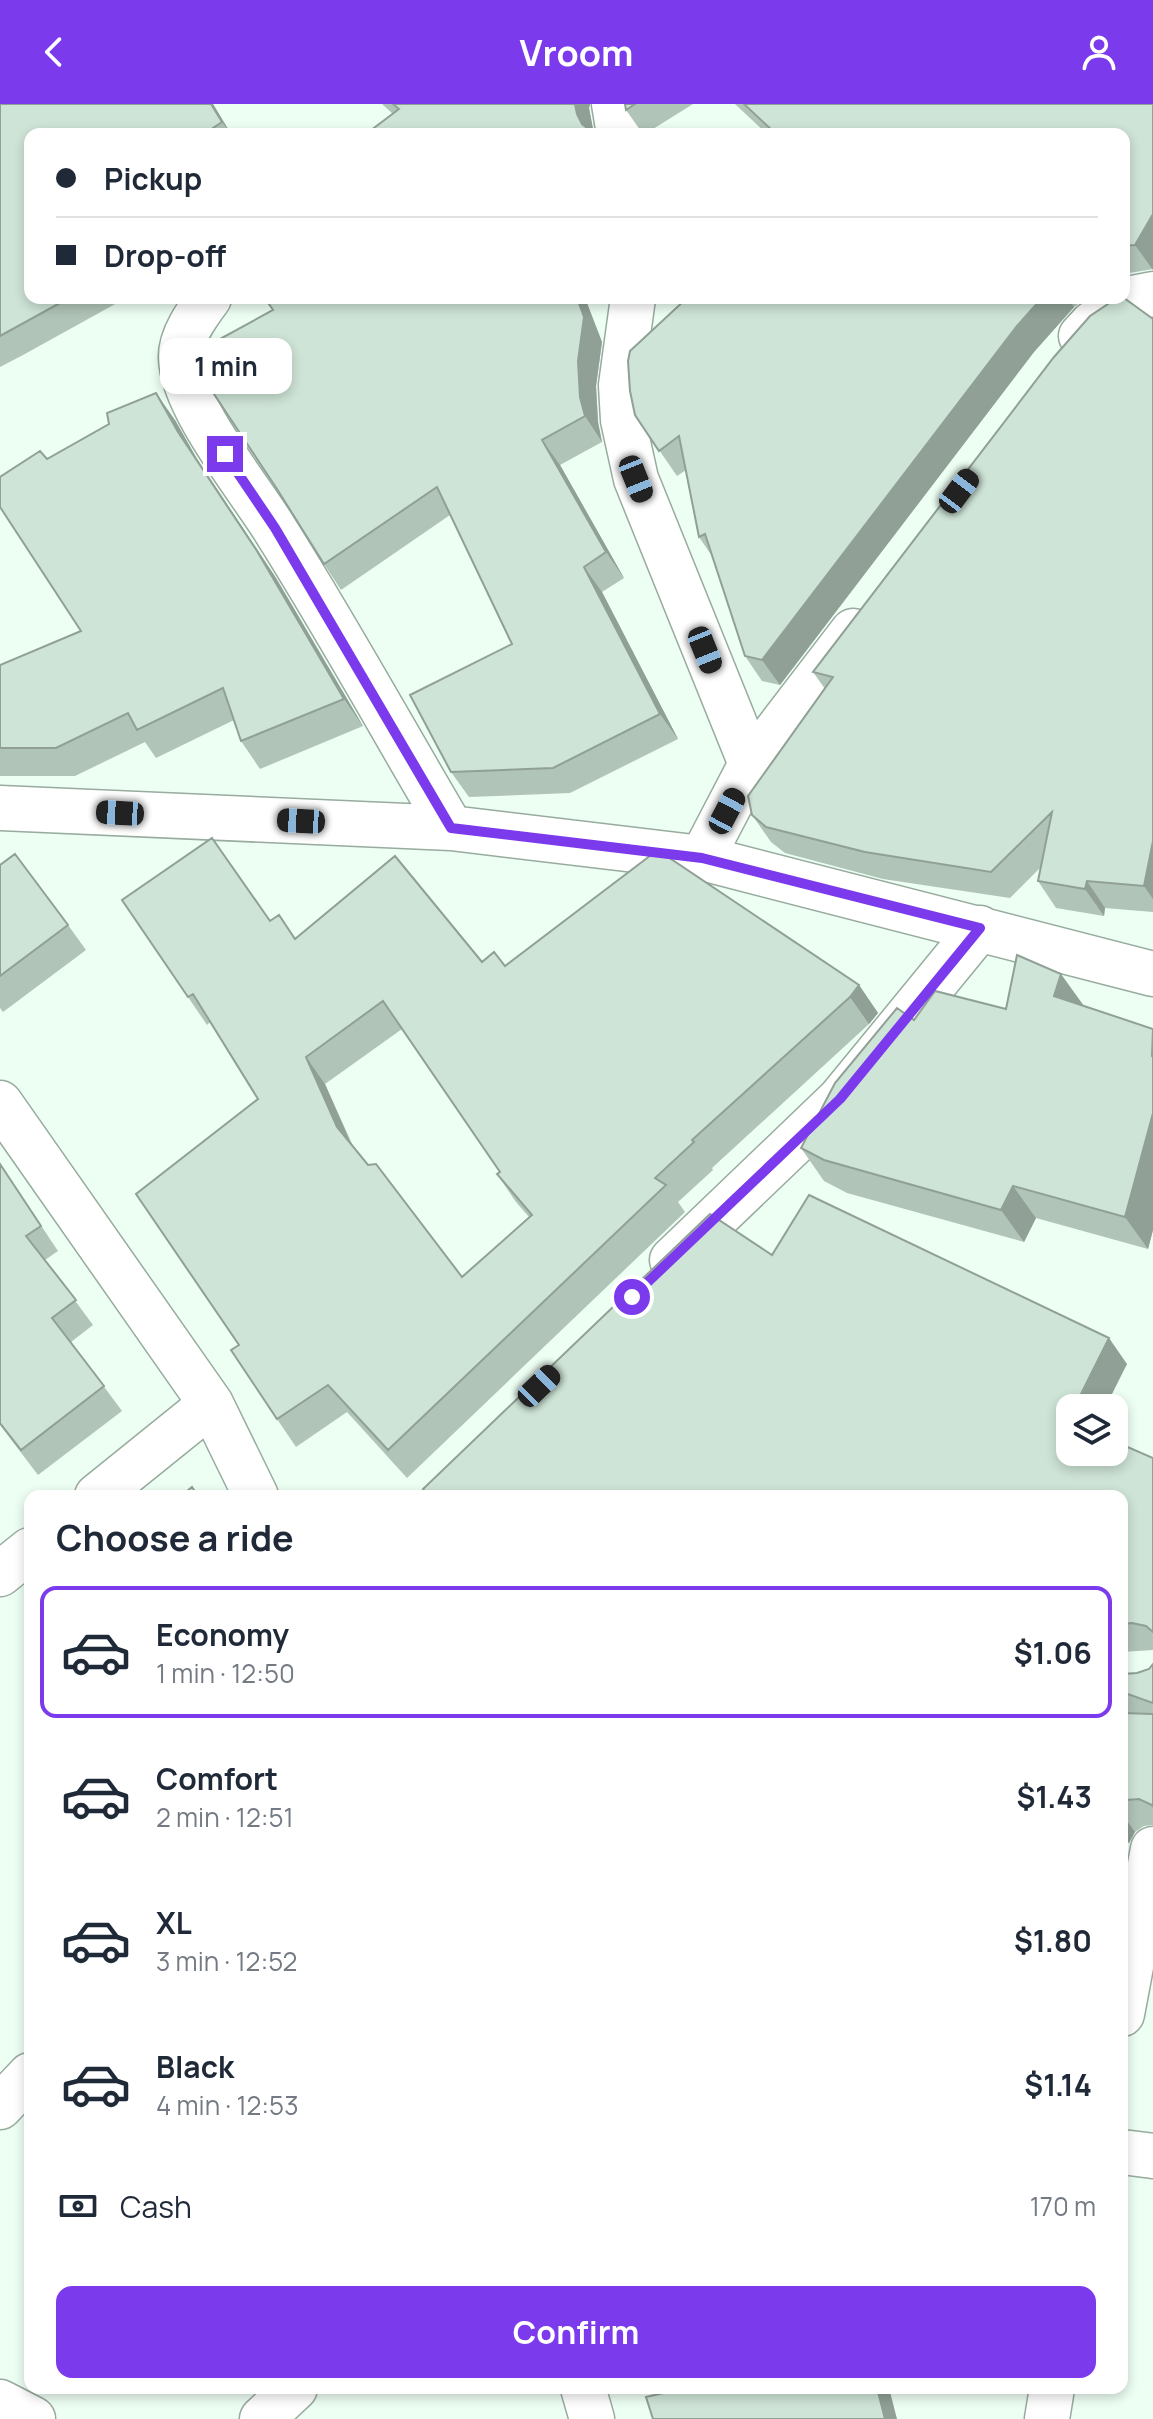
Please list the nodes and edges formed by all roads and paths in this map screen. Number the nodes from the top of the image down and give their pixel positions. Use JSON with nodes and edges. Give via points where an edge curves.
{"nodes":[{"id":1,"x":614,"y":104,"type":"edge"},
{"id":2,"x":618,"y":128,"type":"edge"},
{"id":3,"x":1153,"y":294,"type":"edge"},
{"id":4,"x":1130,"y":298,"type":"edge"},
{"id":5,"x":205,"y":304,"type":"edge"},
{"id":6,"x":652,"y":304,"type":"edge"},
{"id":7,"x":1120,"y":304,"type":"edge"},
{"id":8,"x":631,"y":314,"type":"edge"},
{"id":9,"x":1053,"y":368,"type":"edge"},
{"id":10,"x":875,"y":602,"type":"edge"},
{"id":11,"x":751,"y":764,"type":"junction"},
{"id":12,"x":0,"y":808,"type":"edge"},
{"id":13,"x":451,"y":828,"type":"junction"},
{"id":14,"x":702,"y":858,"type":"junction"},
{"id":15,"x":980,"y":928,"type":"junction"},
{"id":16,"x":1153,"y":974,"type":"edge"},
{"id":17,"x":0,"y":1103,"type":"edge"},
{"id":18,"x":643,"y":1286,"type":"edge"},
{"id":19,"x":211,"y":1404,"type":"junction"},
{"id":20,"x":104,"y":1490,"type":"edge"},
{"id":21,"x":253,"y":1490,"type":"edge"},
{"id":22,"x":24,"y":1555,"type":"edge"},
{"id":23,"x":0,"y":1574,"type":"edge"},
{"id":24,"x":1153,"y":1849,"type":"edge"},
{"id":25,"x":1128,"y":1982,"type":"edge"},
{"id":26,"x":24,"y":2081,"type":"edge"},
{"id":27,"x":0,"y":2107,"type":"edge"},
{"id":28,"x":1128,"y":2153,"type":"edge"},
{"id":29,"x":1153,"y":2156,"type":"edge"},
{"id":30,"x":289,"y":2394,"type":"edge"},
{"id":31,"x":585,"y":2394,"type":"edge"},
{"id":32,"x":1051,"y":2394,"type":"edge"},
{"id":33,"x":0,"y":2402,"type":"edge"},
{"id":34,"x":33,"y":2419,"type":"edge"},
{"id":35,"x":262,"y":2419,"type":"edge"},
{"id":36,"x":592,"y":2419,"type":"edge"},
{"id":37,"x":1047,"y":2419,"type":"edge"}],
"edges":[{"from":1,"to":2,"type":"street"},
{"from":3,"to":4,"type":"street"},
{"from":5,"to":13,"type":"street","via":[[182,350],[190,398],[275,528]]},
{"from":6,"to":8,"type":"street"},
{"from":7,"to":9,"type":"street","via":[[1092,324]]},
{"from":8,"to":11,"type":"street","via":[[621,385],[636,479]]},
{"from":10,"to":11,"type":"street"},
{"from":11,"to":14,"type":"street"},
{"from":12,"to":13,"type":"street"},
{"from":13,"to":14,"type":"street"},
{"from":14,"to":15,"type":"street"},
{"from":15,"to":16,"type":"street"},
{"from":15,"to":18,"type":"street","via":[[840,1099]]},
{"from":17,"to":19,"type":"street"},
{"from":19,"to":20,"type":"street"},
{"from":19,"to":21,"type":"street"},
{"from":22,"to":23,"type":"street"},
{"from":24,"to":25,"type":"street"},
{"from":26,"to":27,"type":"street"},
{"from":28,"to":29,"type":"street"},
{"from":30,"to":35,"type":"street"},
{"from":31,"to":36,"type":"street"},
{"from":32,"to":37,"type":"street"},
{"from":33,"to":34,"type":"street"}]}
